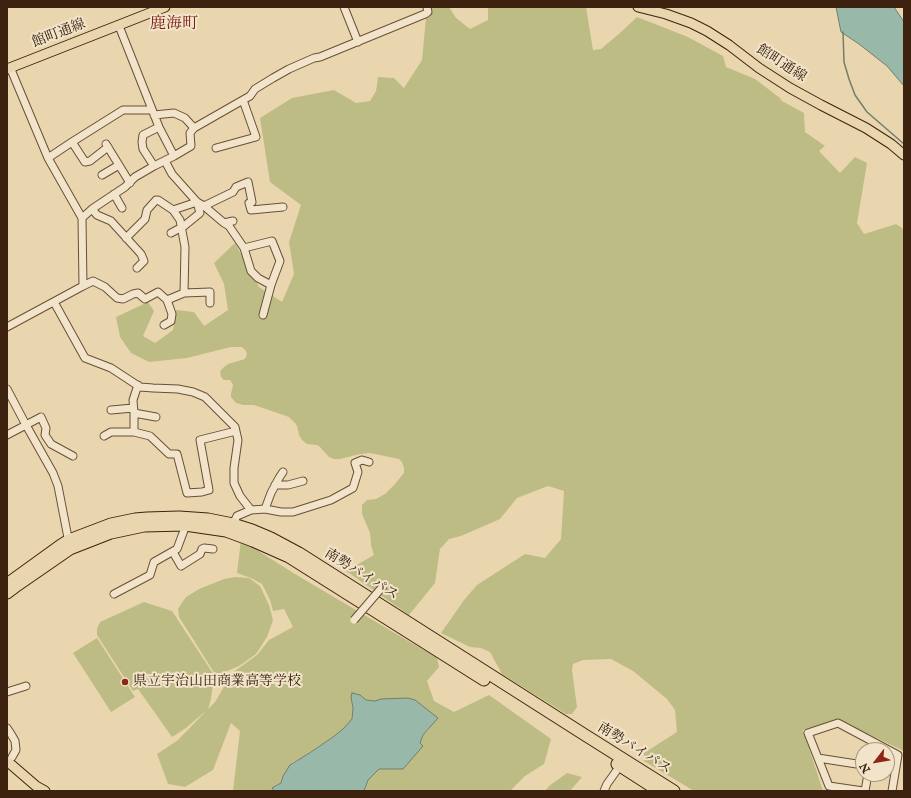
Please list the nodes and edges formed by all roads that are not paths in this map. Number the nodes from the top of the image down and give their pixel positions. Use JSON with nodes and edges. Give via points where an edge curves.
{"nodes":[{"id":1,"x":166,"y":7,"type":"edge"},
{"id":2,"x":344,"y":7,"type":"edge"},
{"id":3,"x":427,"y":7,"type":"edge"},
{"id":4,"x":638,"y":7,"type":"edge"},
{"id":5,"x":119,"y":26,"type":"junction"},
{"id":6,"x":358,"y":42,"type":"junction"},
{"id":7,"x":9,"y":68,"type":"edge"},
{"id":8,"x":243,"y":100,"type":"junction"},
{"id":9,"x":153,"y":112,"type":"junction"},
{"id":10,"x":159,"y":127,"type":"junction"},
{"id":11,"x":194,"y":128,"type":"junction"},
{"id":12,"x":72,"y":142,"type":"junction"},
{"id":13,"x":216,"y":148,"type":"dead end"},
{"id":14,"x":904,"y":155,"type":"edge"},
{"id":15,"x":174,"y":156,"type":"junction"},
{"id":16,"x":48,"y":158,"type":"junction"},
{"id":17,"x":165,"y":161,"type":"junction"},
{"id":18,"x":119,"y":165,"type":"junction"},
{"id":19,"x":154,"y":166,"type":"junction"},
{"id":20,"x":102,"y":175,"type":"dead end"},
{"id":21,"x":130,"y":182,"type":"junction"},
{"id":22,"x":114,"y":194,"type":"junction"},
{"id":23,"x":197,"y":202,"type":"junction"},
{"id":24,"x":204,"y":206,"type":"junction"},
{"id":25,"x":283,"y":207,"type":"dead end"},
{"id":26,"x":122,"y":208,"type":"dead end"},
{"id":27,"x":92,"y":209,"type":"junction"},
{"id":28,"x":173,"y":210,"type":"junction"},
{"id":29,"x":82,"y":218,"type":"junction"},
{"id":30,"x":233,"y":221,"type":"dead end"},
{"id":31,"x":224,"y":223,"type":"junction"},
{"id":32,"x":181,"y":228,"type":"junction"},
{"id":33,"x":171,"y":233,"type":"dead end"},
{"id":34,"x":126,"y":238,"type":"junction"},
{"id":35,"x":244,"y":248,"type":"junction"},
{"id":36,"x":137,"y":268,"type":"dead end"},
{"id":37,"x":271,"y":285,"type":"junction"},
{"id":38,"x":83,"y":286,"type":"junction"},
{"id":39,"x":184,"y":293,"type":"junction"},
{"id":40,"x":167,"y":300,"type":"junction"},
{"id":41,"x":54,"y":302,"type":"junction"},
{"id":42,"x":210,"y":303,"type":"dead end"},
{"id":43,"x":263,"y":315,"type":"dead end"},
{"id":44,"x":164,"y":325,"type":"dead end"},
{"id":45,"x":7,"y":327,"type":"edge"},
{"id":46,"x":138,"y":385,"type":"junction"},
{"id":47,"x":7,"y":389,"type":"edge"},
{"id":48,"x":111,"y":410,"type":"dead end"},
{"id":49,"x":134,"y":410,"type":"junction"},
{"id":50,"x":156,"y":417,"type":"dead end"},
{"id":51,"x":26,"y":425,"type":"junction"},
{"id":52,"x":236,"y":431,"type":"junction"},
{"id":53,"x":134,"y":432,"type":"junction"},
{"id":54,"x":7,"y":435,"type":"edge"},
{"id":55,"x":104,"y":436,"type":"dead end"},
{"id":56,"x":73,"y":456,"type":"dead end"},
{"id":57,"x":369,"y":462,"type":"dead end"},
{"id":58,"x":283,"y":472,"type":"dead end"},
{"id":59,"x":303,"y":481,"type":"dead end"},
{"id":60,"x":275,"y":485,"type":"junction"},
{"id":61,"x":266,"y":508,"type":"junction"},
{"id":62,"x":251,"y":510,"type":"junction"},
{"id":63,"x":233,"y":524,"type":"junction"},
{"id":64,"x":186,"y":525,"type":"junction"},
{"id":65,"x":69,"y":545,"type":"junction"},
{"id":66,"x":213,"y":549,"type":"dead end"},
{"id":67,"x":173,"y":552,"type":"junction"},
{"id":68,"x":7,"y":584,"type":"edge"},
{"id":69,"x":384,"y":585,"type":"dead end"},
{"id":70,"x":7,"y":593,"type":"edge"},
{"id":71,"x":114,"y":594,"type":"dead end"},
{"id":72,"x":354,"y":620,"type":"dead end"},
{"id":73,"x":26,"y":686,"type":"dead end"},
{"id":74,"x":7,"y":692,"type":"edge"},
{"id":75,"x":7,"y":728,"type":"edge"},
{"id":76,"x":873,"y":741,"type":"joint"},
{"id":77,"x":818,"y":758,"type":"junction"},
{"id":78,"x":10,"y":759,"type":"edge"},
{"id":79,"x":622,"y":763,"type":"junction"},
{"id":80,"x":855,"y":764,"type":"edge"},
{"id":81,"x":45,"y":791,"type":"edge"},
{"id":82,"x":604,"y":791,"type":"edge"},
{"id":83,"x":659,"y":791,"type":"edge"},
{"id":84,"x":674,"y":791,"type":"edge"},
{"id":85,"x":864,"y":791,"type":"edge"},
{"id":86,"x":894,"y":791,"type":"edge"}],
"edges":[{"from":1,"to":5,"type":"main road","name":"館町通線"},
{"from":2,"to":6,"type":"street"},
{"from":3,"to":6,"type":"street","via":[[428,12],[425,14]]},
{"from":4,"to":14,"type":"main road","name":"館町通線","via":[[666,14],[707,30],[790,88],[866,128]]},
{"from":5,"to":7,"type":"main road","name":"館町通線"},
{"from":5,"to":9,"type":"street"},
{"from":6,"to":8,"type":"street","via":[[289,69],[255,89]]},
{"from":7,"to":16,"type":"street"},
{"from":8,"to":11,"type":"street"},
{"from":8,"to":13,"type":"street","via":[[256,137]]},
{"from":9,"to":10,"type":"street"},
{"from":9,"to":11,"type":"street","via":[[174,113],[185,118]]},
{"from":9,"to":12,"type":"street","via":[[123,110]]},
{"from":10,"to":15,"type":"street"},
{"from":10,"to":19,"type":"street","via":[[143,135],[142,142],[143,149]]},
{"from":11,"to":15,"type":"street","via":[[190,133],[191,146]]},
{"from":12,"to":16,"type":"street"},
{"from":12,"to":18,"type":"street","via":[[85,162],[90,161],[107,145]]},
{"from":15,"to":17,"type":"street"},
{"from":16,"to":29,"type":"street"},
{"from":17,"to":19,"type":"street"},
{"from":17,"to":23,"type":"street","via":[[172,174]]},
{"from":18,"to":20,"type":"street"},
{"from":18,"to":21,"type":"street"},
{"from":19,"to":21,"type":"street"},
{"from":21,"to":22,"type":"street"},
{"from":22,"to":26,"type":"street"},
{"from":22,"to":27,"type":"street"},
{"from":23,"to":24,"type":"street"},
{"from":23,"to":28,"type":"street"},
{"from":23,"to":32,"type":"street","via":[[200,213]]},
{"from":24,"to":25,"type":"street","via":[[248,182],[251,210]]},
{"from":24,"to":31,"type":"street"},
{"from":27,"to":29,"type":"street"},
{"from":27,"to":34,"type":"street","via":[[97,215],[111,221]]},
{"from":28,"to":32,"type":"street","via":[[180,220]]},
{"from":28,"to":34,"type":"street","via":[[156,200],[147,210],[145,219]]},
{"from":29,"to":38,"type":"street"},
{"from":30,"to":31,"type":"street"},
{"from":31,"to":35,"type":"street","via":[[229,226]]},
{"from":32,"to":33,"type":"street"},
{"from":32,"to":39,"type":"street","via":[[185,247]]},
{"from":34,"to":36,"type":"street","via":[[144,261]]},
{"from":35,"to":37,"type":"street","via":[[251,271]]},
{"from":35,"to":37,"type":"street","via":[[272,241],[280,261]]},
{"from":37,"to":43,"type":"street"},
{"from":38,"to":40,"type":"street","via":[[93,281],[105,287],[117,298],[123,299],[138,293],[145,299],[158,292]]},
{"from":38,"to":41,"type":"street"},
{"from":39,"to":40,"type":"street"},
{"from":39,"to":42,"type":"street","via":[[210,292]]},
{"from":40,"to":44,"type":"street","via":[[172,314],[171,321]]},
{"from":41,"to":45,"type":"street"},
{"from":41,"to":46,"type":"street","via":[[85,358],[111,368]]},
{"from":46,"to":49,"type":"street","via":[[133,400]]},
{"from":46,"to":52,"type":"street","via":[[178,389],[205,397]]},
{"from":47,"to":51,"type":"street"},
{"from":48,"to":49,"type":"street"},
{"from":49,"to":50,"type":"street"},
{"from":49,"to":53,"type":"street"},
{"from":51,"to":54,"type":"street"},
{"from":51,"to":56,"type":"street","via":[[41,417],[46,428],[45,435],[51,444]]},
{"from":51,"to":65,"type":"street","via":[[58,486]]},
{"from":52,"to":53,"type":"street","via":[[200,440],[209,490],[187,493],[177,454],[169,454],[150,436]]},
{"from":52,"to":62,"type":"street","via":[[238,440],[234,483]]},
{"from":53,"to":55,"type":"street","via":[[111,432]]},
{"from":57,"to":61,"type":"street","via":[[362,460],[355,463],[358,472],[353,488],[331,500],[293,512]]},
{"from":58,"to":60,"type":"street"},
{"from":59,"to":60,"type":"street"},
{"from":60,"to":61,"type":"street"},
{"from":61,"to":62,"type":"street"},
{"from":62,"to":63,"type":"street","via":[[237,516]]},
{"from":63,"to":65,"type":"highway","name":"南勢バイパス","via":[[179,516],[135,519],[111,524]]},
{"from":63,"to":79,"type":"highway","name":"南勢バイパス","via":[[271,538],[298,553]]},
{"from":64,"to":65,"type":"highway","name":"南勢バイパス","via":[[144,526],[111,532]]},
{"from":64,"to":67,"type":"street","via":[[177,549]]},
{"from":64,"to":79,"type":"highway","name":"南勢バイパス","via":[[226,531],[289,557]]},
{"from":65,"to":68,"type":"highway","name":"南勢バイパス","via":[[61,545]]},
{"from":65,"to":70,"type":"highway","name":"南勢バイパス"},
{"from":66,"to":67,"type":"street","via":[[202,549],[200,554],[181,566]]},
{"from":67,"to":71,"type":"street","via":[[154,562],[150,575]]},
{"from":69,"to":72,"type":"street","bridge":true},
{"from":73,"to":74,"type":"street"},
{"from":75,"to":78,"type":"street","via":[[15,741],[16,750]]},
{"from":76,"to":77,"type":"street","via":[[838,723],[808,733]]},
{"from":76,"to":86,"type":"street","via":[[898,755]]},
{"from":77,"to":80,"type":"street"},
{"from":77,"to":85,"type":"street","via":[[829,786]]},
{"from":78,"to":81,"type":"main road","via":[[36,786]]},
{"from":79,"to":82,"type":"street"},
{"from":79,"to":83,"type":"highway","name":"南勢バイパス"},
{"from":79,"to":84,"type":"highway","name":"南勢バイパス"}]}
